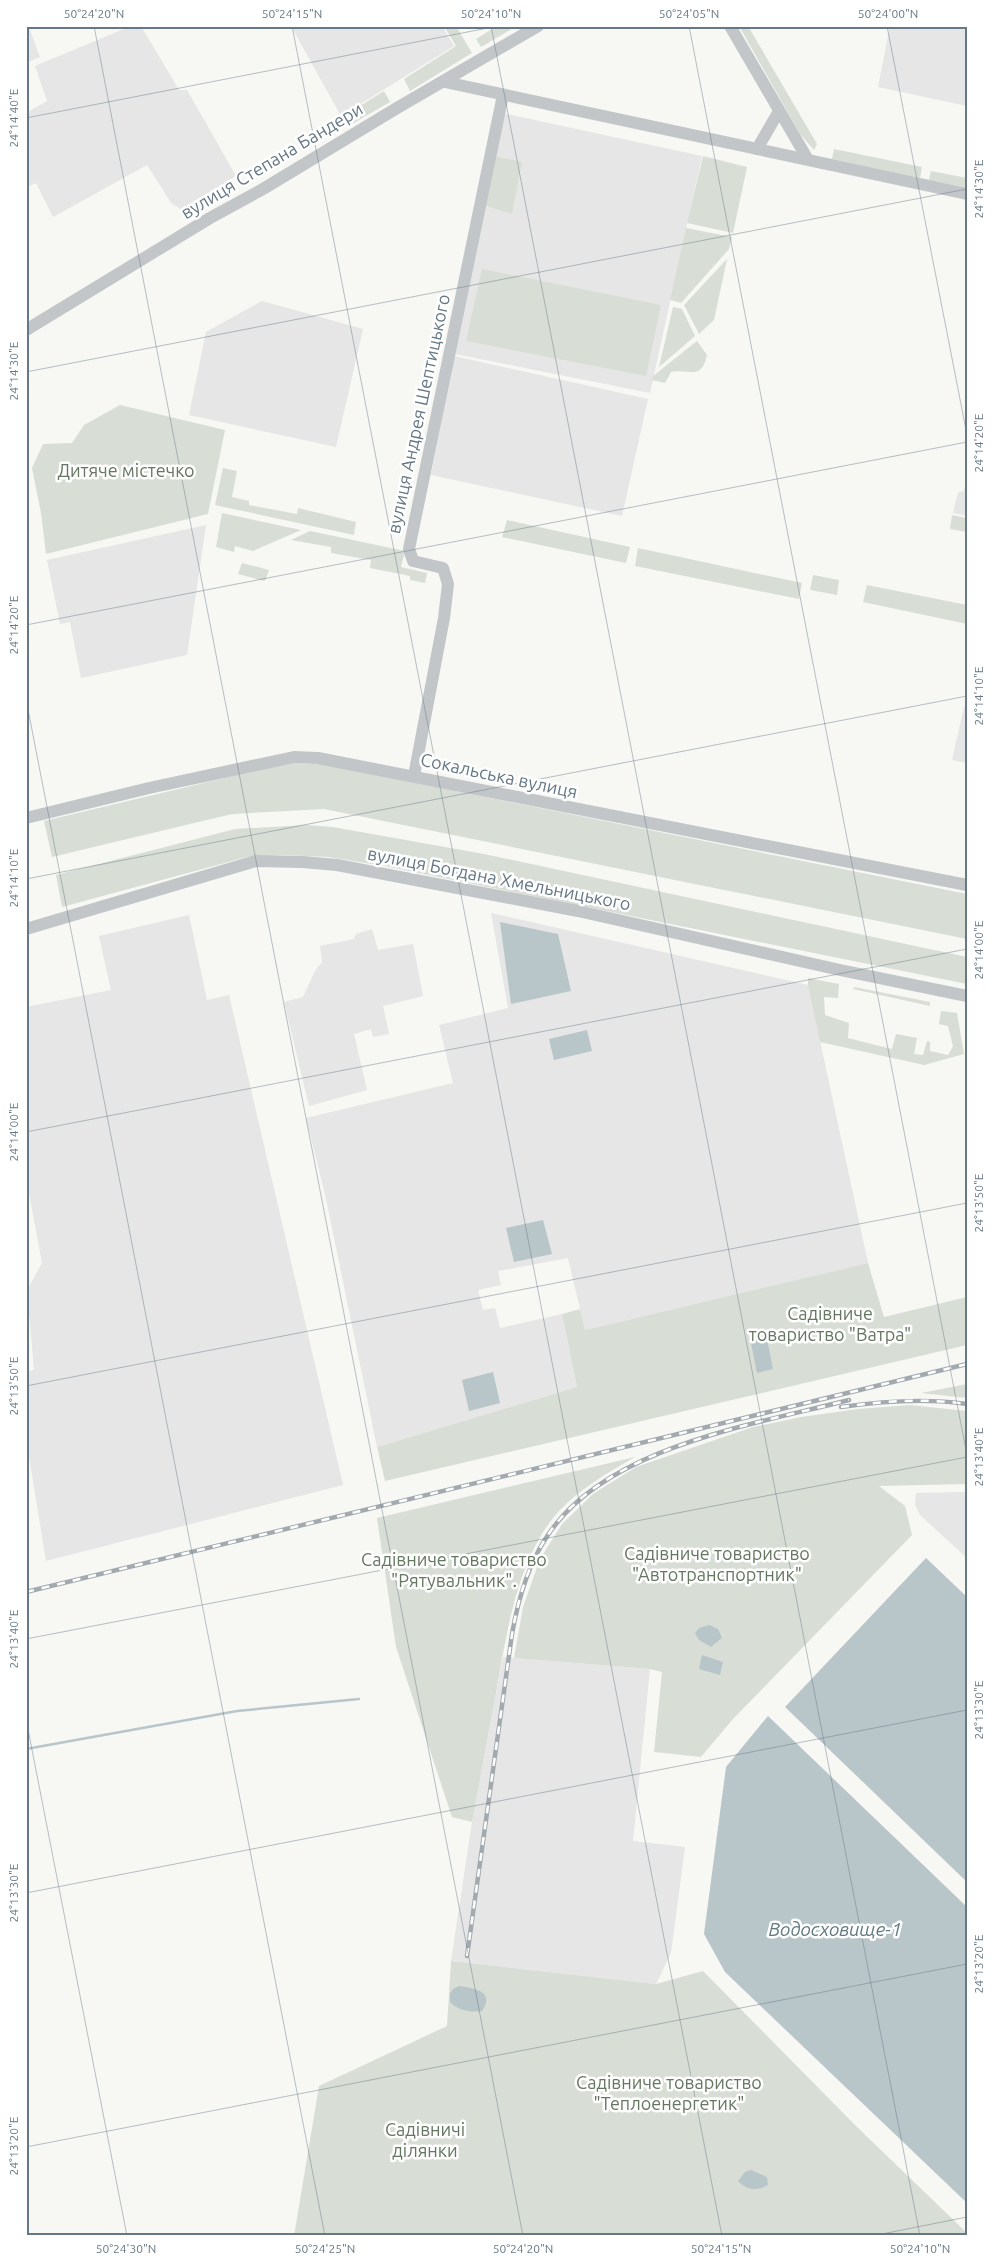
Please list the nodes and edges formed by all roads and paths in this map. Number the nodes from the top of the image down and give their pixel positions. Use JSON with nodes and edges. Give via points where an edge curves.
{"nodes":[{"id":1,"x":538,"y":26,"type":"edge"},
{"id":2,"x":730,"y":26,"type":"edge"},
{"id":3,"x":445,"y":82,"type":"junction"},
{"id":4,"x":503,"y":95,"type":"junction"},
{"id":5,"x":779,"y":111,"type":"junction"},
{"id":6,"x":757,"y":149,"type":"junction"},
{"id":7,"x":807,"y":158,"type":"junction"},
{"id":8,"x":967,"y":194,"type":"edge"},
{"id":9,"x":26,"y":330,"type":"edge"},
{"id":10,"x":414,"y":776,"type":"junction"},
{"id":11,"x":26,"y":818,"type":"edge"},
{"id":12,"x":967,"y":885,"type":"edge"},
{"id":13,"x":26,"y":929,"type":"edge"},
{"id":14,"x":967,"y":996,"type":"edge"}],
"edges":[{"from":1,"to":3,"type":"street","name":"вулиця Степана Бандери"},
{"from":2,"to":5,"type":"street"},
{"from":3,"to":4,"type":"street"},
{"from":3,"to":9,"type":"street","name":"вулиця Степана Бандери","via":[[210,218]]},
{"from":4,"to":6,"type":"street"},
{"from":4,"to":10,"type":"street","name":"вулиця Андрея Шептицького","via":[[410,549],[413,561],[443,568],[448,584]]},
{"from":5,"to":6,"type":"street"},
{"from":5,"to":7,"type":"street"},
{"from":6,"to":7,"type":"street"},
{"from":7,"to":8,"type":"street"},
{"from":10,"to":11,"type":"street","name":"Сокальська вулиця","via":[[318,758],[294,757]]},
{"from":10,"to":12,"type":"street","name":"Сокальська вулиця"},
{"from":13,"to":14,"type":"street","name":"вулиця Богдана Хмельницького","via":[[256,861],[303,862],[337,865],[568,910]]}]}
